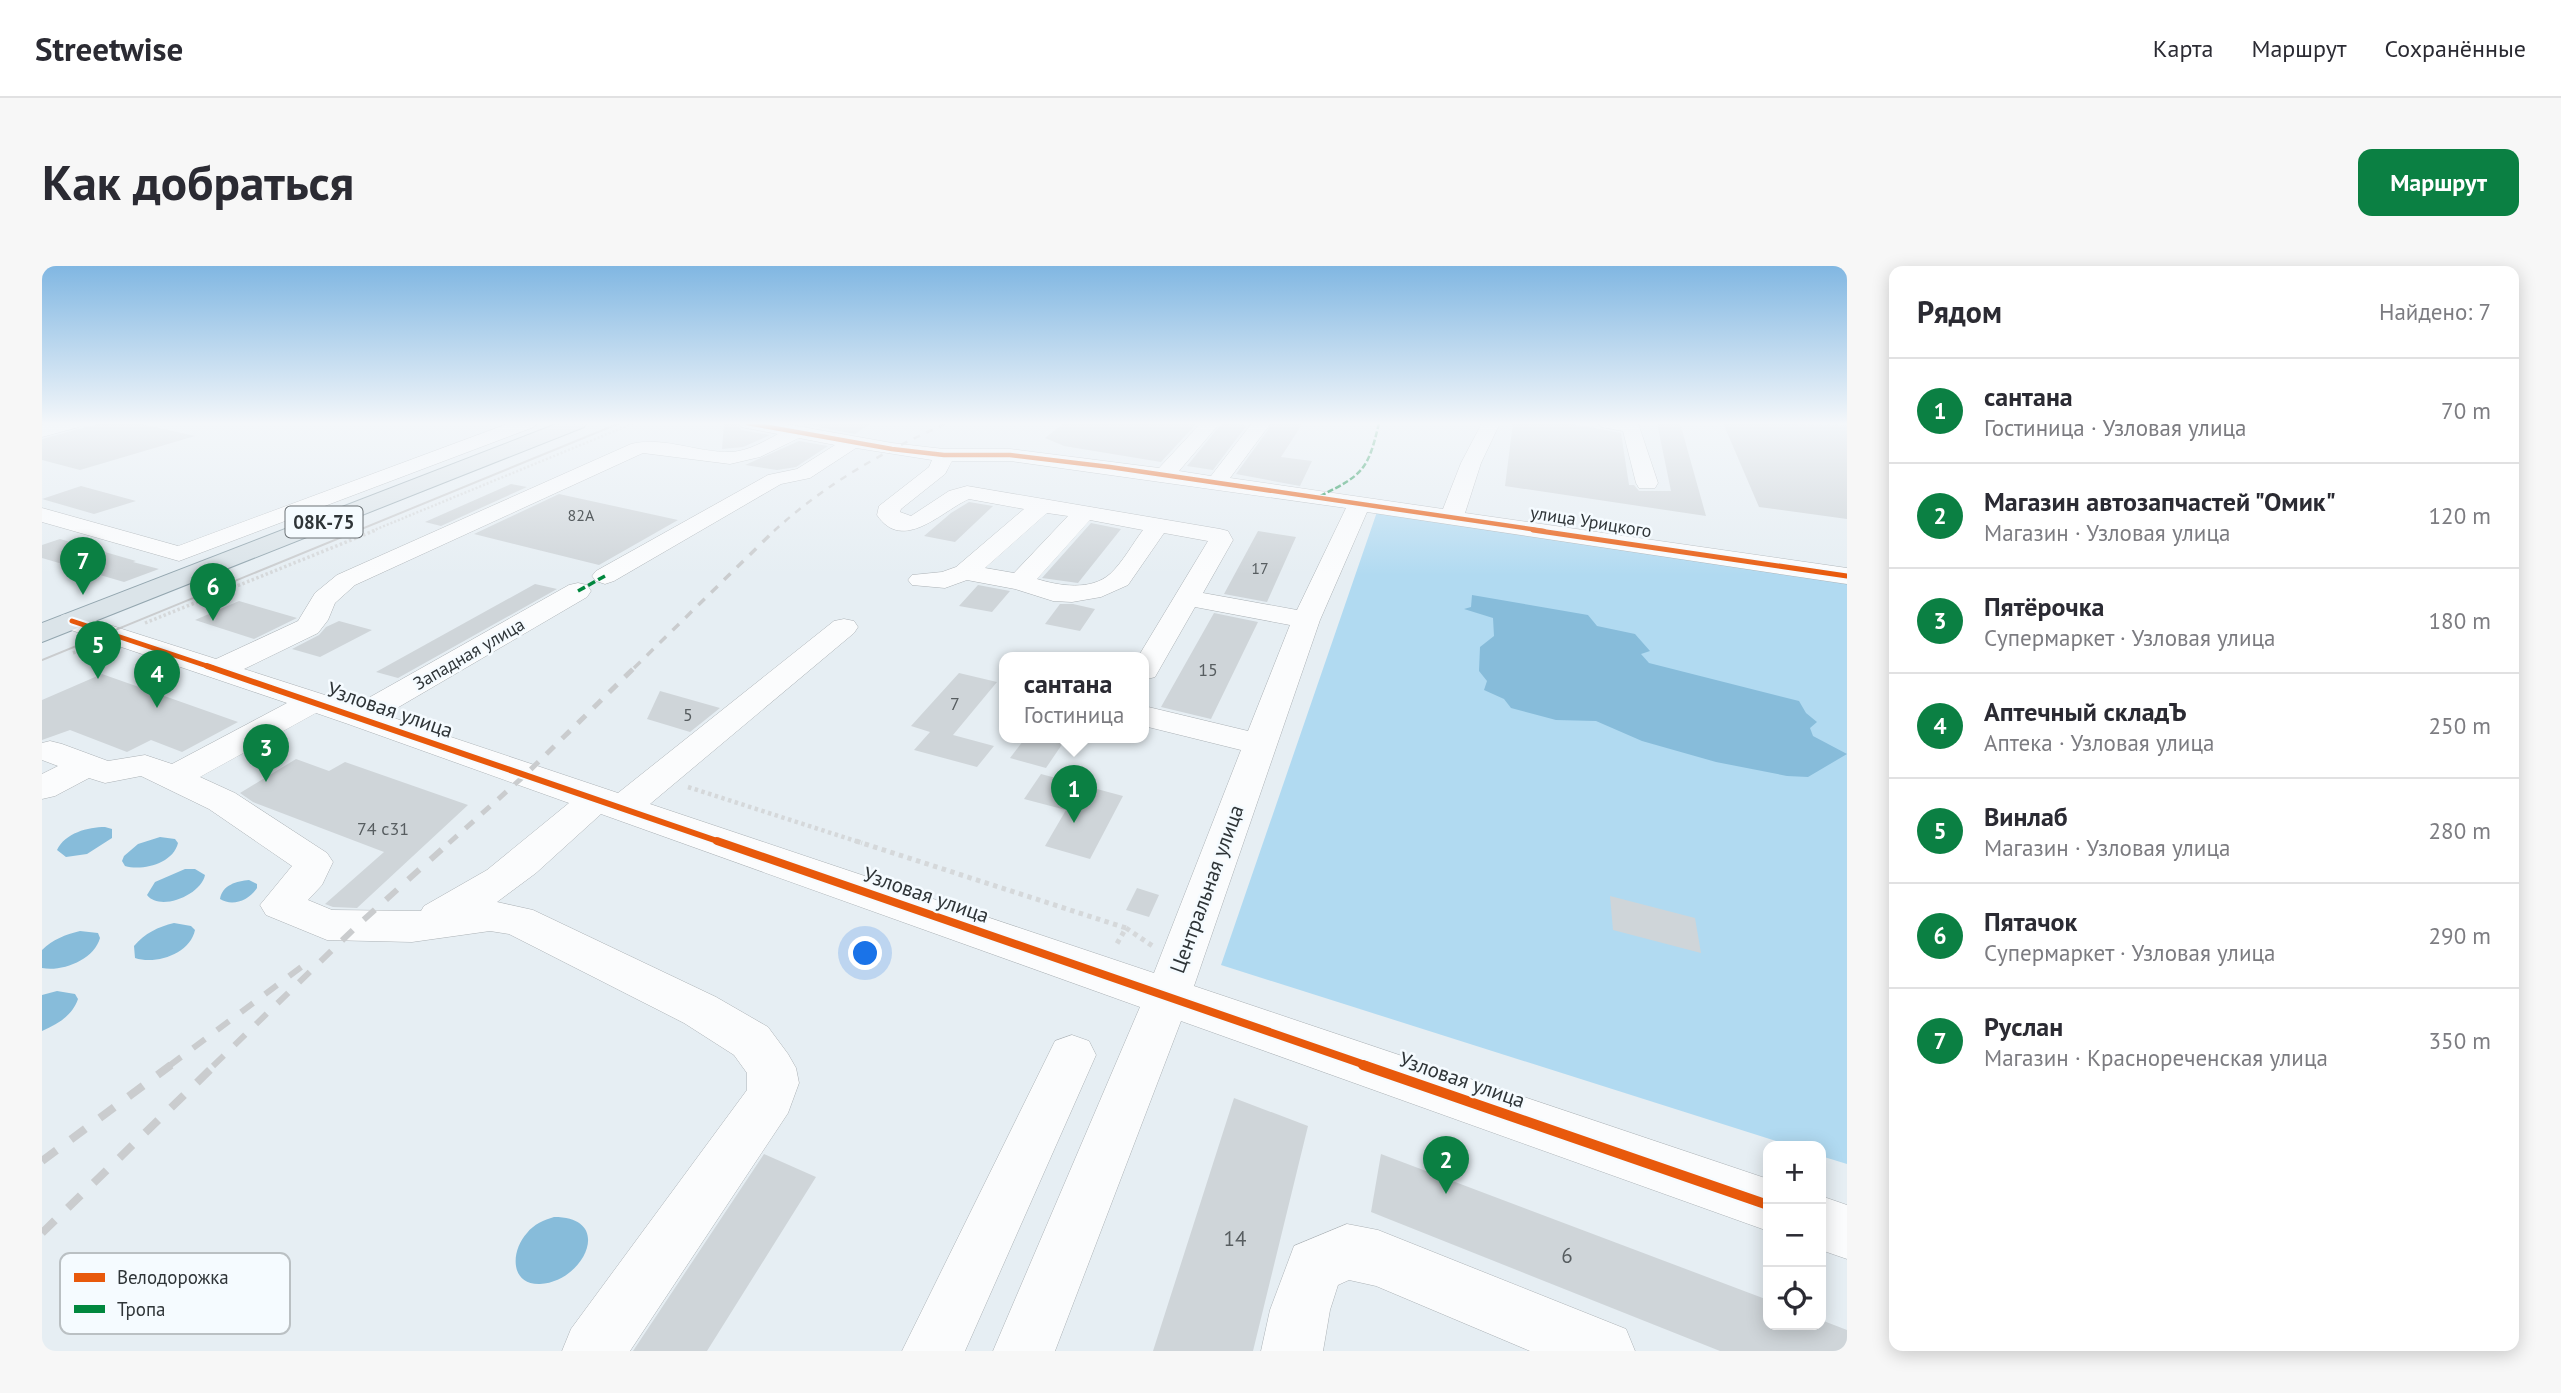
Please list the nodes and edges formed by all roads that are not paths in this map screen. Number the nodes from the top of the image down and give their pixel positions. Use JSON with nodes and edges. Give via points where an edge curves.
{"nodes":[{"id":1,"x":393,"y":474,"type":"edge"},
{"id":2,"x":455,"y":474,"type":"edge"},
{"id":3,"x":581,"y":474,"type":"edge"},
{"id":4,"x":804,"y":474,"type":"edge"},
{"id":5,"x":933,"y":474,"type":"edge"},
{"id":6,"x":1153,"y":474,"type":"edge"},
{"id":7,"x":1223,"y":474,"type":"edge"},
{"id":8,"x":1467,"y":474,"type":"edge"},
{"id":9,"x":1644,"y":474,"type":"edge"},
{"id":10,"x":1164,"y":475,"type":"joint"},
{"id":11,"x":1216,"y":483,"type":"junction"},
{"id":12,"x":1647,"y":483,"type":"dead end"},
{"id":13,"x":1359,"y":504,"type":"junction"},
{"id":14,"x":1042,"y":505,"type":"junction"},
{"id":15,"x":1085,"y":512,"type":"junction"},
{"id":16,"x":42,"y":514,"type":"edge"},
{"id":17,"x":1452,"y":517,"type":"junction"},
{"id":18,"x":1159,"y":524,"type":"junction"},
{"id":19,"x":606,"y":576,"type":"dead end"},
{"id":20,"x":1847,"y":576,"type":"edge"},
{"id":21,"x":1020,"y":582,"type":"junction"},
{"id":22,"x":578,"y":592,"type":"dead end"},
{"id":23,"x":1189,"y":598,"type":"junction"},
{"id":24,"x":1306,"y":620,"type":"junction"},
{"id":25,"x":844,"y":627,"type":"dead end"},
{"id":26,"x":62,"y":636,"type":"edge"},
{"id":27,"x":1149,"y":663,"type":"edge"},
{"id":28,"x":217,"y":670,"type":"junction"},
{"id":29,"x":313,"y":702,"type":"junction"},
{"id":30,"x":359,"y":717,"type":"junction"},
{"id":31,"x":1149,"y":717,"type":"edge"},
{"id":32,"x":1260,"y":744,"type":"junction"},
{"id":33,"x":58,"y":766,"type":"edge"},
{"id":34,"x":173,"y":778,"type":"junction"},
{"id":35,"x":609,"y":804,"type":"junction"},
{"id":36,"x":412,"y":927,"type":"junction"},
{"id":37,"x":1167,"y":997,"type":"junction"},
{"id":38,"x":1072,"y":1055,"type":"dead end"},
{"id":39,"x":1765,"y":1204,"type":"edge"},
{"id":40,"x":1826,"y":1225,"type":"edge"},
{"id":41,"x":1847,"y":1232,"type":"edge"},
{"id":42,"x":593,"y":1351,"type":"edge"},
{"id":43,"x":933,"y":1351,"type":"edge"},
{"id":44,"x":1024,"y":1351,"type":"edge"},
{"id":45,"x":1292,"y":1351,"type":"edge"},
{"id":46,"x":1604,"y":1351,"type":"edge"}],
"edges":[{"from":1,"to":16,"type":"street","via":[[178,554]]},
{"from":2,"to":26,"type":"main road","number":"08К-75"},
{"from":3,"to":28,"type":"street","via":[[346,580],[320,605],[315,622],[308,627]]},
{"from":4,"to":19,"type":"street","via":[[775,479]]},
{"from":5,"to":14,"type":"street","via":[[890,506],[888,515],[893,520],[926,519],[957,494],[967,492]]},
{"from":6,"to":10,"type":"street","name":"улица Урицкого"},
{"from":7,"to":11,"type":"street"},
{"from":8,"to":17,"type":"street"},
{"from":9,"to":12,"type":"street"},
{"from":10,"to":11,"type":"street","name":"улица Урицкого"},
{"from":11,"to":13,"type":"street","name":"улица Урицкого"},
{"from":13,"to":17,"type":"street","name":"улица Урицкого"},
{"from":13,"to":24,"type":"street","name":"Центральная улица"},
{"from":14,"to":15,"type":"street"},
{"from":14,"to":21,"type":"street","via":[[944,578]]},
{"from":15,"to":18,"type":"street"},
{"from":15,"to":21,"type":"street"},
{"from":17,"to":20,"type":"street","name":"улица Урицкого"},
{"from":18,"to":21,"type":"street","via":[[1119,580],[1101,589],[1063,594]]},
{"from":18,"to":23,"type":"street","via":[[1220,536]]},
{"from":22,"to":30,"type":"street","name":"Западная улица"},
{"from":23,"to":24,"type":"street"},
{"from":23,"to":27,"type":"street"},
{"from":24,"to":32,"type":"street","name":"Центральная улица"},
{"from":25,"to":35,"type":"street","via":[[659,778]]},
{"from":26,"to":28,"type":"street","name":"Узловая улица","via":[[114,636]]},
{"from":28,"to":29,"type":"street","name":"Узловая улица"},
{"from":29,"to":30,"type":"street","name":"Узловая улица"},
{"from":29,"to":34,"type":"street"},
{"from":30,"to":35,"type":"street","name":"Узловая улица"},
{"from":31,"to":32,"type":"street"},
{"from":32,"to":37,"type":"street","name":"Центральная улица"},
{"from":33,"to":34,"type":"street","via":[[105,772],[145,765]]},
{"from":34,"to":36,"type":"street","via":[[222,801],[313,862],[310,877],[281,905],[327,926]]},
{"from":35,"to":36,"type":"street","via":[[453,910]]},
{"from":35,"to":37,"type":"street","name":"Узловая улица"},
{"from":36,"to":42,"type":"street","via":[[474,916],[518,920],[700,1010],[751,1041],[771,1068],[770,1098],[756,1121]]},
{"from":37,"to":39,"type":"street","name":"Узловая улица"},
{"from":37,"to":44,"type":"street","name":"Центральная улица"},
{"from":38,"to":43,"type":"street"},
{"from":40,"to":41,"type":"street"},
{"from":45,"to":46,"type":"street","via":[[1315,1266],[1347,1252],[1378,1258]]}]}
